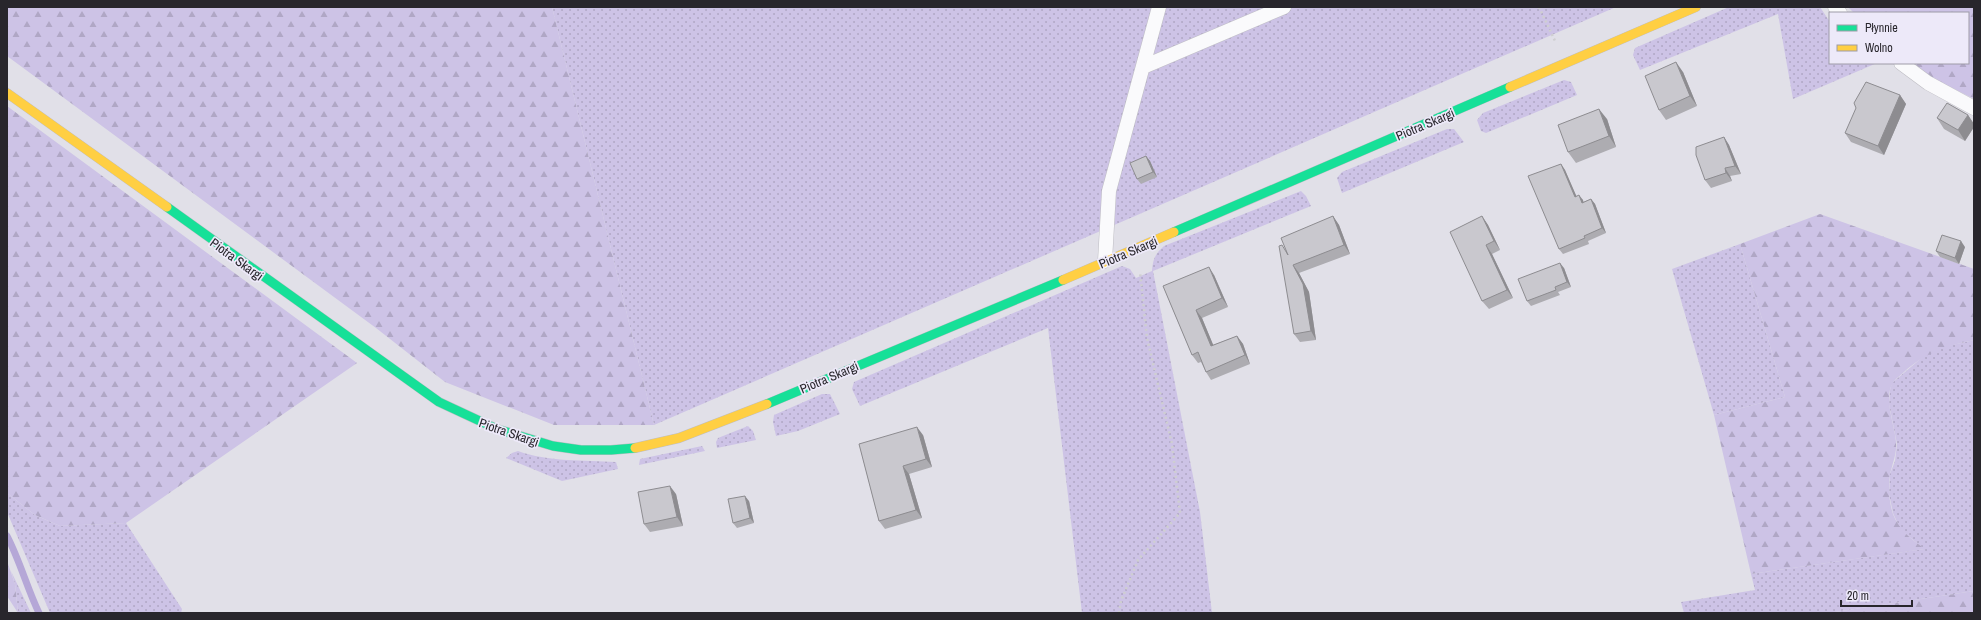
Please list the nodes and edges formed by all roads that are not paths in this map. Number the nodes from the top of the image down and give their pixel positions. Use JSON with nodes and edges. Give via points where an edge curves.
{"nodes":[{"id":1,"x":1159,"y":7,"type":"edge"},
{"id":2,"x":1284,"y":7,"type":"edge"},
{"id":3,"x":1696,"y":7,"type":"edge"},
{"id":4,"x":1902,"y":64,"type":"edge"},
{"id":5,"x":1143,"y":67,"type":"junction"},
{"id":6,"x":7,"y":94,"type":"edge"},
{"id":7,"x":1974,"y":108,"type":"edge"},
{"id":8,"x":1105,"y":261,"type":"junction"}],
"edges":[{"from":1,"to":5,"type":"lane"},
{"from":2,"to":5,"type":"lane"},
{"from":3,"to":8,"type":"street","name":"Piotra Skargi"},
{"from":4,"to":7,"type":"lane","via":[[1928,83]]},
{"from":5,"to":8,"type":"lane","via":[[1109,191]]},
{"from":6,"to":8,"type":"street","name":"Piotra Skargi","via":[[439,402],[499,432],[555,447],[612,450],[674,440],[714,426]]}]}
